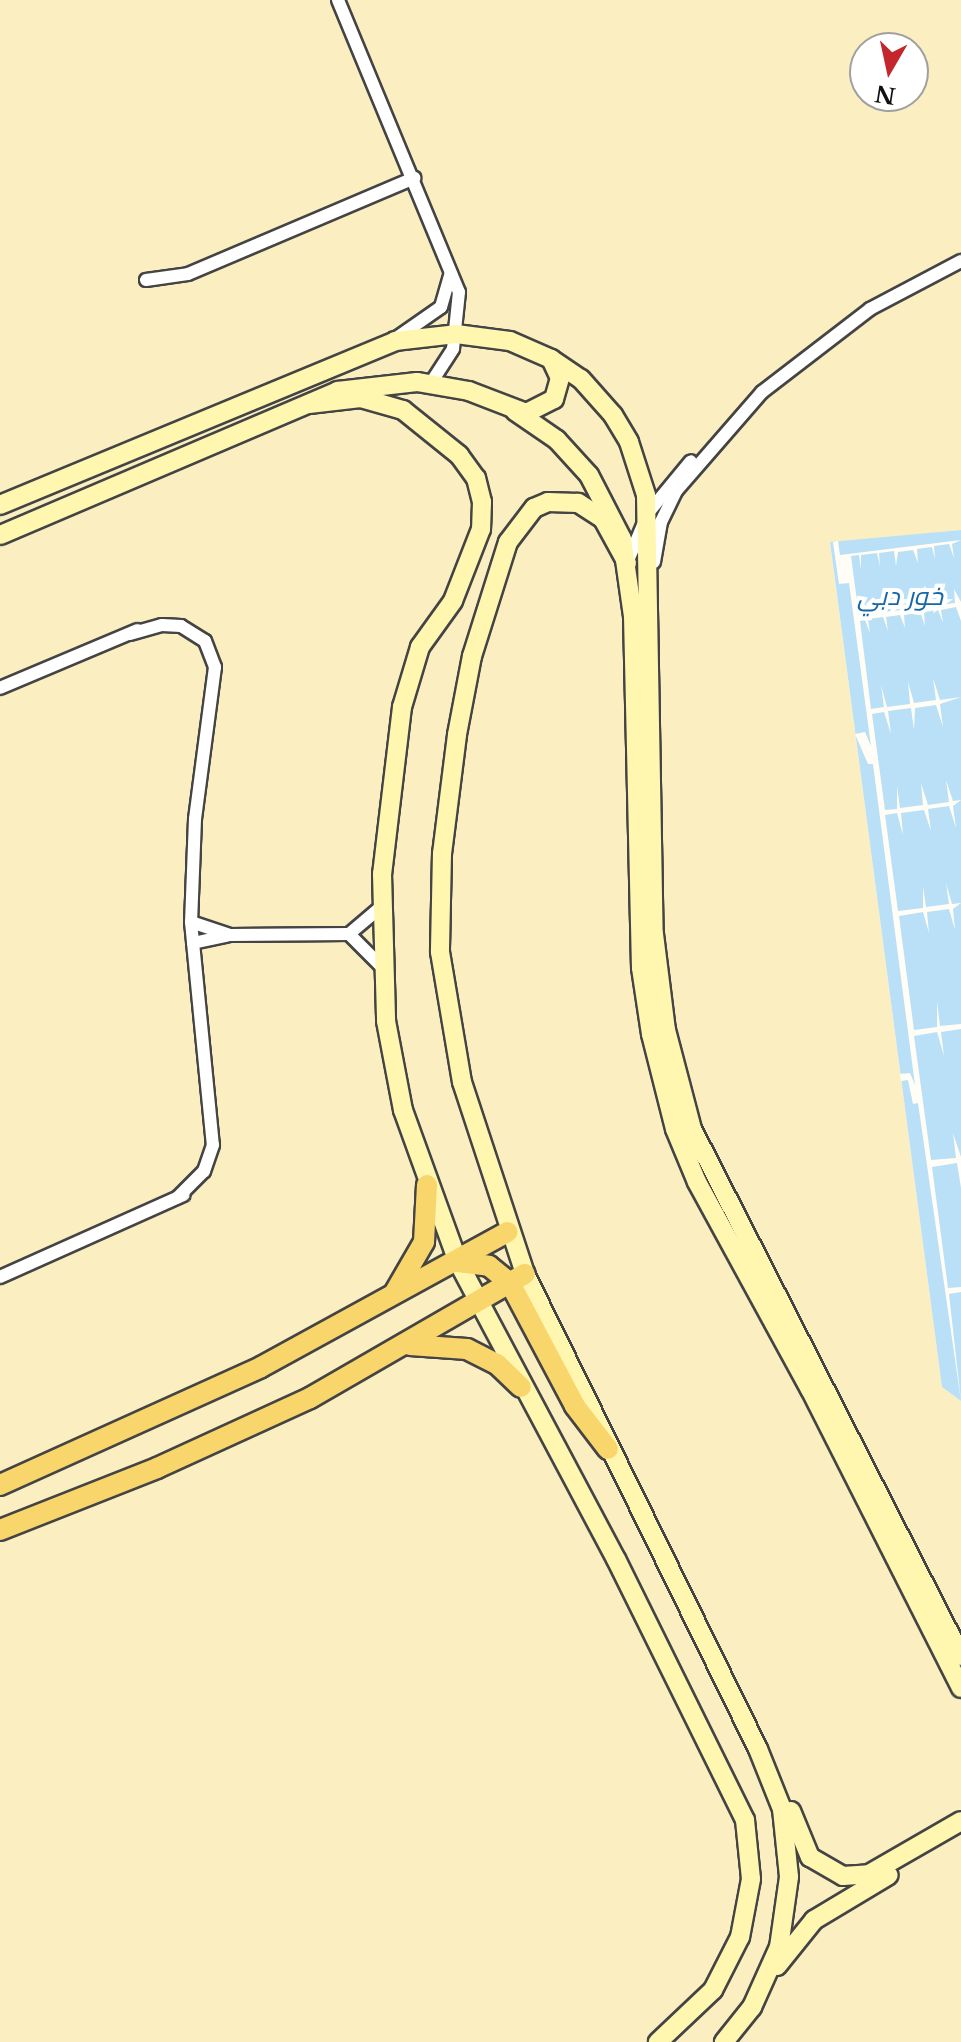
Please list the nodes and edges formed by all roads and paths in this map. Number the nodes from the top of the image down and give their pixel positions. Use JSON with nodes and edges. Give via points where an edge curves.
{"nodes":[{"id":1,"x":338,"y":0,"type":"edge"},
{"id":2,"x":414,"y":178,"type":"junction"},
{"id":3,"x":961,"y":261,"type":"edge"},
{"id":4,"x":451,"y":265,"type":"junction"},
{"id":5,"x":146,"y":280,"type":"dead end"},
{"id":6,"x":456,"y":334,"type":"junction"},
{"id":7,"x":374,"y":349,"type":"junction"},
{"id":8,"x":551,"y":359,"type":"junction"},
{"id":9,"x":431,"y":383,"type":"junction"},
{"id":10,"x":309,"y":404,"type":"junction"},
{"id":11,"x":515,"y":411,"type":"junction"},
{"id":12,"x":715,"y":441,"type":"junction"},
{"id":13,"x":0,"y":505,"type":"edge"},
{"id":14,"x":648,"y":513,"type":"junction"},
{"id":15,"x":0,"y":535,"type":"edge"},
{"id":16,"x":627,"y":563,"type":"junction"},
{"id":17,"x":651,"y":589,"type":"junction"},
{"id":18,"x":0,"y":688,"type":"edge"},
{"id":19,"x":381,"y":907,"type":"junction"},
{"id":20,"x":191,"y":922,"type":"junction"},
{"id":21,"x":349,"y":934,"type":"junction"},
{"id":22,"x":230,"y":935,"type":"junction"},
{"id":23,"x":193,"y":943,"type":"junction"},
{"id":24,"x":382,"y":967,"type":"junction"},
{"id":25,"x":427,"y":1185,"type":"junction"},
{"id":26,"x":508,"y":1232,"type":"junction"},
{"id":27,"x":458,"y":1262,"type":"junction"},
{"id":28,"x":0,"y":1277,"type":"edge"},
{"id":29,"x":518,"y":1279,"type":"junction"},
{"id":30,"x":388,"y":1299,"type":"junction"},
{"id":31,"x":477,"y":1302,"type":"junction"},
{"id":32,"x":402,"y":1346,"type":"junction"},
{"id":33,"x":521,"y":1387,"type":"junction"},
{"id":34,"x":608,"y":1449,"type":"joint"},
{"id":35,"x":0,"y":1485,"type":"edge"},
{"id":36,"x":0,"y":1530,"type":"edge"},
{"id":37,"x":955,"y":1645,"type":"edge"},
{"id":38,"x":961,"y":1688,"type":"edge"},
{"id":39,"x":773,"y":1783,"type":"junction"},
{"id":40,"x":961,"y":1821,"type":"edge"},
{"id":41,"x":961,"y":1834,"type":"edge"},
{"id":42,"x":768,"y":1978,"type":"junction"},
{"id":43,"x":658,"y":2042,"type":"edge"},
{"id":44,"x":724,"y":2042,"type":"edge"}],
"edges":[{"from":1,"to":2,"type":"street"},
{"from":2,"to":4,"type":"street"},
{"from":2,"to":5,"type":"street","via":[[188,274]]},
{"from":3,"to":12,"type":"street","via":[[841,328],[787,369]]},
{"from":4,"to":6,"type":"street","via":[[459,292]]},
{"from":4,"to":7,"type":"street","via":[[448,294],[431,318]]},
{"from":6,"to":7,"type":"main road","via":[[418,336]]},
{"from":6,"to":8,"type":"main road","via":[[510,341]]},
{"from":6,"to":9,"type":"street","via":[[447,362]]},
{"from":7,"to":13,"type":"main road"},
{"from":8,"to":11,"type":"main road","via":[[560,378],[554,399],[537,412]]},
{"from":8,"to":14,"type":"main road","via":[[592,390],[622,428],[642,477]]},
{"from":9,"to":10,"type":"main road","via":[[364,385]]},
{"from":9,"to":11,"type":"main road","via":[[469,391]]},
{"from":10,"to":15,"type":"main road"},
{"from":10,"to":19,"type":"main road","via":[[361,398],[403,410],[459,455],[476,478],[482,502],[481,529],[453,601],[408,674],[387,807]]},
{"from":11,"to":16,"type":"main road","via":[[557,440],[589,475],[614,516]]},
{"from":12,"to":14,"type":"street","via":[[669,483]]},
{"from":12,"to":17,"type":"street","via":[[668,506],[657,539]]},
{"from":14,"to":16,"type":"street"},
{"from":14,"to":17,"type":"main road"},
{"from":16,"to":26,"type":"main road","via":[[612,531],[592,509],[563,500],[534,508],[508,542],[464,695],[442,853],[440,952],[459,1071]]},
{"from":16,"to":37,"type":"main road","via":[[641,968],[670,1110],[697,1182]]},
{"from":17,"to":37,"type":"main road","via":[[654,934],[666,1030],[686,1112],[712,1176]]},
{"from":18,"to":20,"type":"street","via":[[164,619],[185,620],[203,629],[219,656],[195,819]]},
{"from":19,"to":21,"type":"street"},
{"from":19,"to":24,"type":"main road"},
{"from":20,"to":22,"type":"street"},
{"from":20,"to":23,"type":"street"},
{"from":21,"to":22,"type":"street"},
{"from":21,"to":24,"type":"street"},
{"from":22,"to":23,"type":"street"},
{"from":23,"to":28,"type":"street","via":[[211,1105],[210,1158],[200,1176],[178,1197]]},
{"from":24,"to":25,"type":"main road","via":[[393,1066]]},
{"from":25,"to":27,"type":"main road"},
{"from":25,"to":30,"type":"main road","via":[[424,1242],[407,1277]]},
{"from":26,"to":27,"type":"main road"},
{"from":26,"to":29,"type":"main road"},
{"from":27,"to":29,"type":"main road","via":[[489,1266]]},
{"from":27,"to":30,"type":"main road"},
{"from":27,"to":31,"type":"main road"},
{"from":29,"to":31,"type":"main road"},
{"from":29,"to":34,"type":"main road","via":[[575,1406]]},
{"from":30,"to":35,"type":"main road","via":[[261,1367]]},
{"from":31,"to":32,"type":"main road"},
{"from":31,"to":33,"type":"main road"},
{"from":32,"to":33,"type":"main road","via":[[435,1343],[467,1349],[497,1364]]},
{"from":32,"to":36,"type":"main road","via":[[229,1437]]},
{"from":33,"to":43,"type":"main road","via":[[616,1559],[745,1820],[751,1879],[740,1937],[713,1990]]},
{"from":34,"to":39,"type":"main road"},
{"from":37,"to":38,"type":"main road"},
{"from":39,"to":40,"type":"main road","via":[[810,1857],[843,1876],[869,1874]]},
{"from":39,"to":42,"type":"main road","via":[[787,1839],[789,1877],[786,1915]]},
{"from":41,"to":42,"type":"main road","via":[[824,1912]]},
{"from":42,"to":44,"type":"main road"}]}
